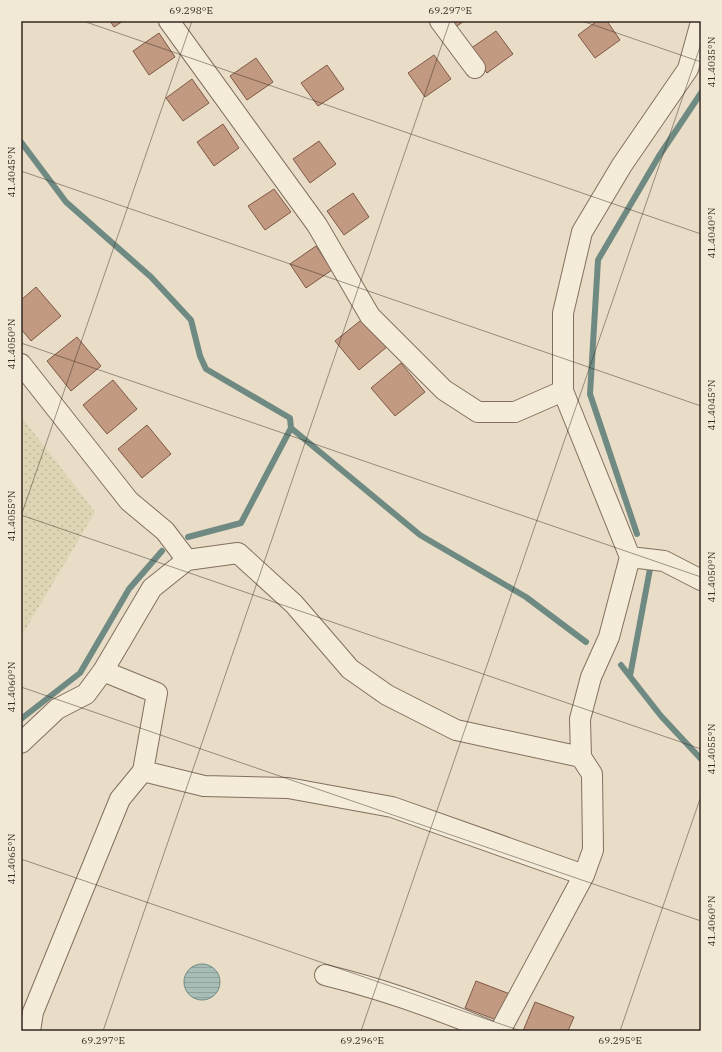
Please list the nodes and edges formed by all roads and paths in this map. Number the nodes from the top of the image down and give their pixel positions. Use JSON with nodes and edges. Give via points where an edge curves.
{"nodes":[{"id":1,"x":169,"y":21,"type":"edge"},
{"id":2,"x":440,"y":21,"type":"edge"},
{"id":3,"x":701,"y":22,"type":"edge"},
{"id":4,"x":475,"y":68,"type":"dead end"},
{"id":5,"x":21,"y":364,"type":"edge"},
{"id":6,"x":563,"y":391,"type":"junction"},
{"id":7,"x":630,"y":557,"type":"junction"},
{"id":8,"x":187,"y":560,"type":"junction"},
{"id":9,"x":701,"y":580,"type":"edge"},
{"id":10,"x":103,"y":671,"type":"junction"},
{"id":11,"x":21,"y":743,"type":"edge"},
{"id":12,"x":581,"y":756,"type":"junction"},
{"id":13,"x":143,"y":771,"type":"junction"},
{"id":14,"x":584,"y":875,"type":"junction"},
{"id":15,"x":325,"y":975,"type":"dead end"},
{"id":16,"x":30,"y":1031,"type":"edge"},
{"id":17,"x":490,"y":1031,"type":"edge"},
{"id":18,"x":500,"y":1031,"type":"edge"}],
"edges":[{"from":1,"to":6,"type":"street","via":[[317,225],[370,316],[444,390],[478,412],[514,412]]},
{"from":2,"to":4,"type":"street"},
{"from":3,"to":6,"type":"street","via":[[688,69],[622,165],[582,232],[563,313]]},
{"from":5,"to":8,"type":"street","via":[[129,501],[165,530]]},
{"from":6,"to":7,"type":"street"},
{"from":7,"to":9,"type":"street","via":[[664,560]]},
{"from":7,"to":12,"type":"street","via":[[609,637],[591,677],[580,718]]},
{"from":8,"to":10,"type":"street","via":[[152,588]]},
{"from":8,"to":12,"type":"street","via":[[238,553],[294,604],[350,669],[387,695],[456,730]]},
{"from":10,"to":11,"type":"street","via":[[86,694],[57,709]]},
{"from":10,"to":13,"type":"street","via":[[157,693]]},
{"from":12,"to":14,"type":"street","via":[[592,774],[593,850]]},
{"from":13,"to":14,"type":"street","via":[[204,786],[288,788],[392,807]]},
{"from":13,"to":16,"type":"street","via":[[120,799],[33,1012]]},
{"from":14,"to":18,"type":"street"},
{"from":15,"to":17,"type":"street","via":[[383,990],[449,1013]]}]}
